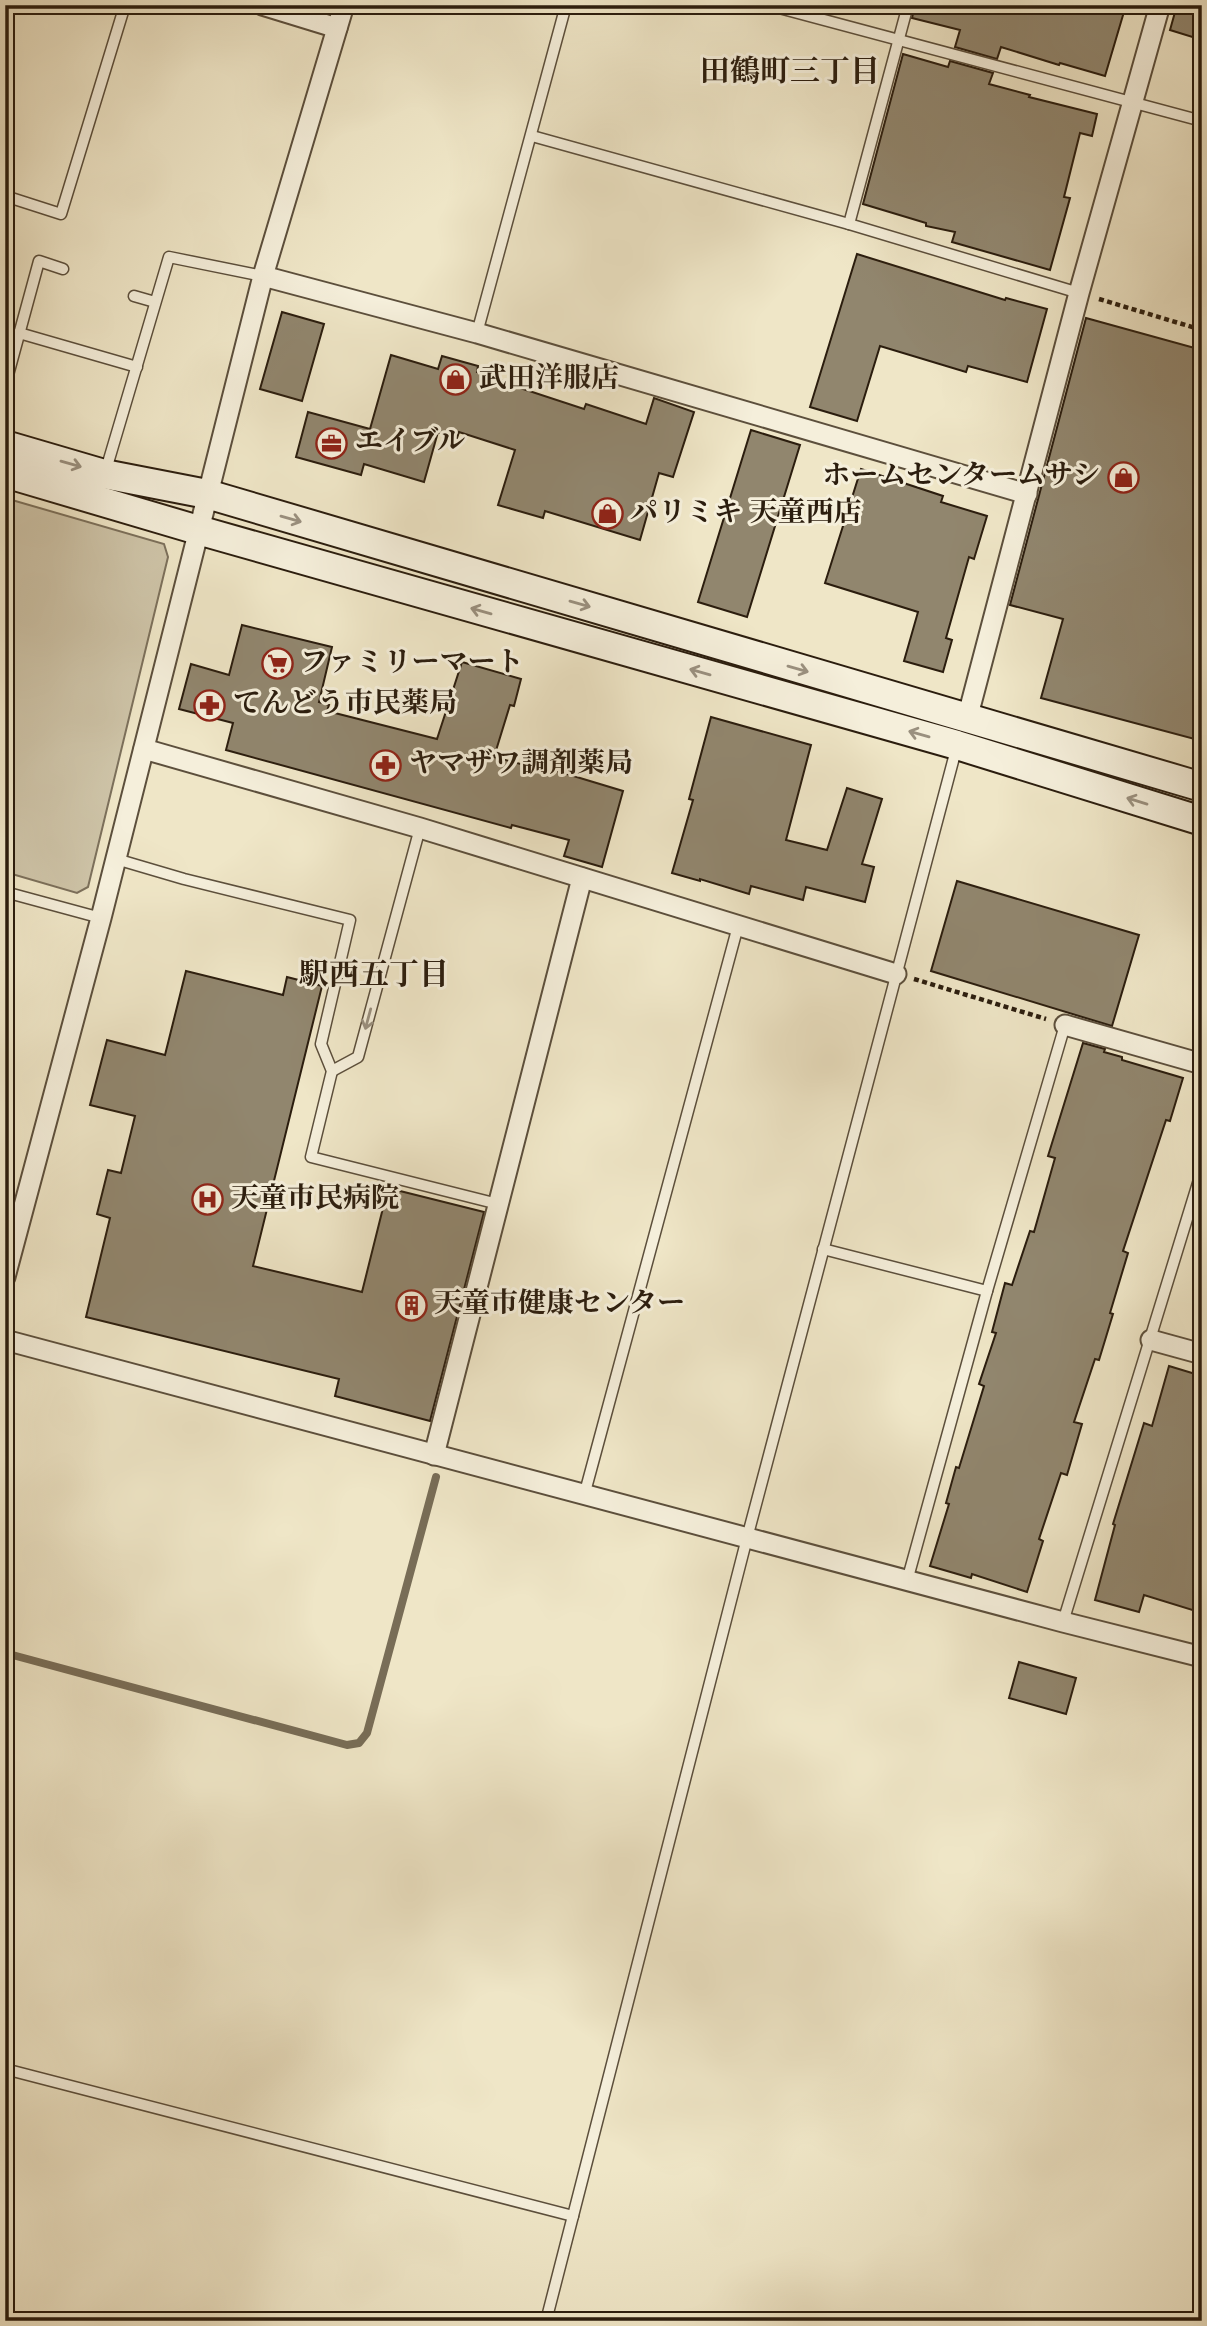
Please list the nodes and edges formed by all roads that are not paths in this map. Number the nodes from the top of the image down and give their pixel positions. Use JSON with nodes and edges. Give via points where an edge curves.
{"nodes":[{"id":1,"x":125,"y":5,"type":"edge"},
{"id":2,"x":262,"y":5,"type":"edge"},
{"id":3,"x":344,"y":5,"type":"edge"},
{"id":4,"x":566,"y":5,"type":"edge"},
{"id":5,"x":768,"y":5,"type":"edge"},
{"id":6,"x":908,"y":5,"type":"edge"},
{"id":7,"x":1160,"y":5,"type":"edge"},
{"id":8,"x":337,"y":28,"type":"junction"},
{"id":9,"x":899,"y":38,"type":"junction"},
{"id":10,"x":1132,"y":101,"type":"junction"},
{"id":11,"x":1202,"y":121,"type":"edge"},
{"id":12,"x":532,"y":136,"type":"junction"},
{"id":13,"x":5,"y":196,"type":"edge"},
{"id":14,"x":849,"y":224,"type":"junction"},
{"id":15,"x":63,"y":269,"type":"dead end"},
{"id":16,"x":263,"y":276,"type":"junction"},
{"id":17,"x":1079,"y":293,"type":"junction"},
{"id":18,"x":134,"y":296,"type":"dead end"},
{"id":19,"x":155,"y":302,"type":"junction"},
{"id":20,"x":19,"y":333,"type":"junction"},
{"id":21,"x":477,"y":333,"type":"junction"},
{"id":22,"x":137,"y":368,"type":"junction"},
{"id":23,"x":5,"y":386,"type":"edge"},
{"id":24,"x":5,"y":445,"type":"edge"},
{"id":25,"x":5,"y":473,"type":"edge"},
{"id":26,"x":104,"y":474,"type":"junction"},
{"id":27,"x":207,"y":494,"type":"junction"},
{"id":28,"x":1027,"y":494,"type":"junction"},
{"id":29,"x":198,"y":530,"type":"junction"},
{"id":30,"x":967,"y":719,"type":"junction"},
{"id":31,"x":957,"y":745,"type":"junction"},
{"id":32,"x":144,"y":750,"type":"junction"},
{"id":33,"x":1202,"y":787,"type":"edge"},
{"id":34,"x":1202,"y":821,"type":"edge"},
{"id":35,"x":420,"y":828,"type":"junction"},
{"id":36,"x":116,"y":859,"type":"junction"},
{"id":37,"x":582,"y":878,"type":"junction"},
{"id":38,"x":5,"y":892,"type":"edge"},
{"id":39,"x":101,"y":918,"type":"junction"},
{"id":40,"x":738,"y":926,"type":"junction"},
{"id":41,"x":896,"y":974,"type":"junction"},
{"id":42,"x":1065,"y":1025,"type":"joint"},
{"id":43,"x":1202,"y":1064,"type":"edge"},
{"id":44,"x":332,"y":1072,"type":"junction"},
{"id":45,"x":1202,"y":1170,"type":"edge"},
{"id":46,"x":498,"y":1204,"type":"junction"},
{"id":47,"x":12,"y":1228,"type":"edge"},
{"id":48,"x":823,"y":1249,"type":"junction"},
{"id":49,"x":5,"y":1277,"type":"edge"},
{"id":50,"x":987,"y":1291,"type":"junction"},
{"id":51,"x":5,"y":1339,"type":"edge"},
{"id":52,"x":1151,"y":1340,"type":"junction"},
{"id":53,"x":1202,"y":1354,"type":"edge"},
{"id":54,"x":434,"y":1455,"type":"junction"},
{"id":55,"x":584,"y":1492,"type":"junction"},
{"id":56,"x":747,"y":1538,"type":"junction"},
{"id":57,"x":908,"y":1581,"type":"junction"},
{"id":58,"x":1063,"y":1622,"type":"junction"},
{"id":59,"x":1202,"y":1657,"type":"edge"},
{"id":60,"x":5,"y":2069,"type":"edge"},
{"id":61,"x":573,"y":2216,"type":"junction"},
{"id":62,"x":546,"y":2321,"type":"edge"}],
"edges":[{"from":1,"to":13,"type":"lane","via":[[61,214]]},
{"from":2,"to":8,"type":"street"},
{"from":3,"to":8,"type":"street"},
{"from":4,"to":12,"type":"lane"},
{"from":5,"to":9,"type":"lane"},
{"from":6,"to":9,"type":"lane"},
{"from":7,"to":10,"type":"street"},
{"from":8,"to":16,"type":"street"},
{"from":9,"to":10,"type":"lane"},
{"from":9,"to":14,"type":"lane"},
{"from":10,"to":11,"type":"lane"},
{"from":10,"to":17,"type":"street"},
{"from":12,"to":14,"type":"lane"},
{"from":12,"to":21,"type":"lane"},
{"from":14,"to":17,"type":"lane"},
{"from":15,"to":20,"type":"lane","via":[[39,261]]},
{"from":16,"to":19,"type":"lane","via":[[169,257]]},
{"from":16,"to":21,"type":"street"},
{"from":16,"to":27,"type":"street"},
{"from":17,"to":28,"type":"street"},
{"from":18,"to":19,"type":"lane"},
{"from":19,"to":22,"type":"lane"},
{"from":20,"to":22,"type":"lane"},
{"from":20,"to":23,"type":"lane"},
{"from":21,"to":28,"type":"street"},
{"from":22,"to":26,"type":"lane"},
{"from":24,"to":26,"type":"street","one_way":true},
{"from":25,"to":29,"type":"street"},
{"from":26,"to":27,"type":"street"},
{"from":27,"to":29,"type":"street"},
{"from":27,"to":30,"type":"street","one_way":true},
{"from":28,"to":30,"type":"street"},
{"from":31,"to":29,"type":"street","one_way":true},
{"from":29,"to":32,"type":"street"},
{"from":30,"to":33,"type":"street"},
{"from":34,"to":31,"type":"street","one_way":true},
{"from":31,"to":41,"type":"lane"},
{"from":32,"to":35,"type":"street"},
{"from":32,"to":36,"type":"street"},
{"from":35,"to":37,"type":"street"},
{"from":35,"to":44,"type":"lane","one_way":true,"via":[[358,1057]]},
{"from":36,"to":39,"type":"street"},
{"from":36,"to":44,"type":"lane","via":[[350,920],[321,1044]]},
{"from":37,"to":40,"type":"street"},
{"from":37,"to":46,"type":"street"},
{"from":38,"to":39,"type":"lane"},
{"from":39,"to":47,"type":"street"},
{"from":40,"to":41,"type":"street"},
{"from":40,"to":55,"type":"lane"},
{"from":41,"to":48,"type":"lane"},
{"from":42,"to":43,"type":"street"},
{"from":42,"to":50,"type":"lane"},
{"from":44,"to":46,"type":"lane","via":[[310,1157]]},
{"from":45,"to":52,"type":"lane"},
{"from":46,"to":54,"type":"street"},
{"from":47,"to":49,"type":"street"},
{"from":48,"to":50,"type":"lane"},
{"from":48,"to":56,"type":"lane"},
{"from":50,"to":57,"type":"lane"},
{"from":51,"to":54,"type":"street"},
{"from":52,"to":53,"type":"street"},
{"from":52,"to":58,"type":"lane"},
{"from":54,"to":55,"type":"street"},
{"from":55,"to":56,"type":"street"},
{"from":56,"to":57,"type":"street"},
{"from":56,"to":61,"type":"lane"},
{"from":57,"to":58,"type":"street"},
{"from":58,"to":59,"type":"street"},
{"from":60,"to":61,"type":"lane"},
{"from":61,"to":62,"type":"lane"}]}
